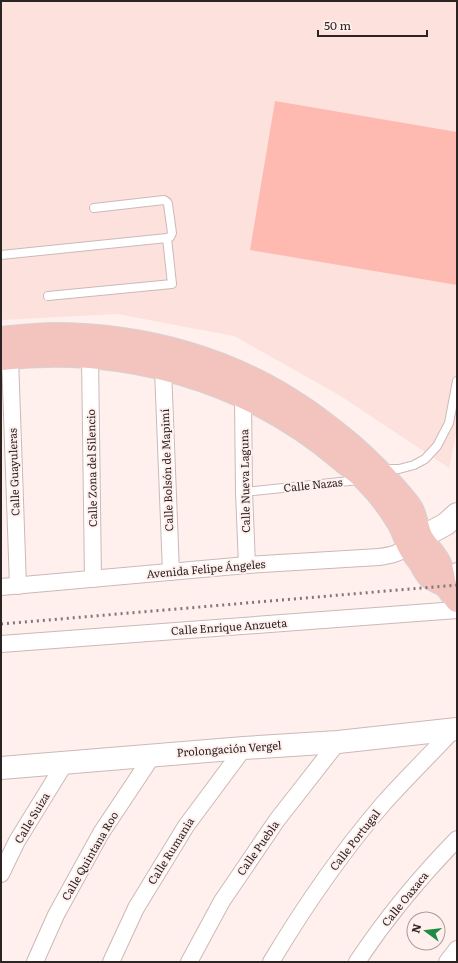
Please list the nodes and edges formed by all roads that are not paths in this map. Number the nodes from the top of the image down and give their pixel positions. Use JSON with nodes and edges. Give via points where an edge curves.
{"nodes":[{"id":1,"x":94,"y":208,"type":"dead end"},
{"id":2,"x":167,"y":238,"type":"junction"},
{"id":3,"x":1,"y":255,"type":"edge"},
{"id":4,"x":48,"y":296,"type":"dead end"},
{"id":5,"x":1,"y":338,"type":"edge"},
{"id":6,"x":90,"y":357,"type":"junction"},
{"id":7,"x":6,"y":359,"type":"edge"},
{"id":8,"x":163,"y":369,"type":"junction"},
{"id":9,"x":457,"y":381,"type":"edge"},
{"id":10,"x":243,"y":397,"type":"junction"},
{"id":11,"x":374,"y":474,"type":"junction"},
{"id":12,"x":244,"y":492,"type":"junction"},
{"id":13,"x":457,"y":514,"type":"edge"},
{"id":14,"x":415,"y":541,"type":"junction"},
{"id":15,"x":247,"y":565,"type":"junction"},
{"id":16,"x":171,"y":572,"type":"junction"},
{"id":17,"x":93,"y":579,"type":"junction"},
{"id":18,"x":18,"y":586,"type":"junction"},
{"id":19,"x":453,"y":586,"type":"edge"},
{"id":20,"x":1,"y":587,"type":"edge"},
{"id":21,"x":457,"y":610,"type":"edge"},
{"id":22,"x":1,"y":644,"type":"edge"},
{"id":23,"x":456,"y":729,"type":"edge"},
{"id":24,"x":338,"y":742,"type":"junction"},
{"id":25,"x":244,"y":748,"type":"junction"},
{"id":26,"x":153,"y":755,"type":"junction"},
{"id":27,"x":65,"y":763,"type":"junction"},
{"id":28,"x":1,"y":768,"type":"edge"},
{"id":29,"x":457,"y":839,"type":"edge"},
{"id":30,"x":1,"y":874,"type":"edge"},
{"id":31,"x":457,"y":949,"type":"edge"},
{"id":32,"x":35,"y":962,"type":"edge"},
{"id":33,"x":111,"y":962,"type":"edge"},
{"id":34,"x":189,"y":962,"type":"edge"},
{"id":35,"x":271,"y":962,"type":"edge"},
{"id":36,"x":357,"y":962,"type":"edge"},
{"id":37,"x":447,"y":962,"type":"edge"}],
"edges":[{"from":1,"to":2,"type":"lane","via":[[166,201],[172,231]]},
{"from":2,"to":3,"type":"lane"},
{"from":2,"to":4,"type":"lane","via":[[172,284]]},
{"from":5,"to":11,"type":"main road","via":[[58,334],[104,336],[182,351],[213,362],[263,384],[301,406],[360,452]]},
{"from":6,"to":7,"type":"main road","via":[[45,356]]},
{"from":6,"to":8,"type":"main road"},
{"from":6,"to":17,"type":"street","name":"Calle Zona del Silencio"},
{"from":7,"to":18,"type":"street","name":"Calle Guayuleras"},
{"from":8,"to":10,"type":"main road","via":[[208,382]]},
{"from":8,"to":16,"type":"street","name":"Calle Bolsón de Mapimí"},
{"from":9,"to":11,"type":"lane","name":"Calle Nazas","via":[[449,423],[437,446],[425,459],[414,465]]},
{"from":10,"to":11,"type":"main road","via":[[276,414]]},
{"from":10,"to":12,"type":"street","name":"Calle Nueva Laguna"},
{"from":11,"to":12,"type":"lane","name":"Calle Nazas"},
{"from":11,"to":14,"type":"main road","via":[[382,501]]},
{"from":12,"to":15,"type":"street","name":"Calle Nueva Laguna"},
{"from":13,"to":14,"type":"street","via":[[446,524]]},
{"from":14,"to":15,"type":"street","name":"Avenida Felipe Ángeles","via":[[401,552],[379,557]]},
{"from":14,"to":19,"type":"main road","via":[[428,577]]},
{"from":15,"to":16,"type":"street","name":"Avenida Felipe Ángeles"},
{"from":16,"to":17,"type":"street","name":"Avenida Felipe Ángeles"},
{"from":17,"to":18,"type":"street","name":"Avenida Felipe Ángeles"},
{"from":18,"to":20,"type":"street","name":"Avenida Felipe Ángeles"},
{"from":21,"to":22,"type":"street","name":"Calle Enrique Anzueta"},
{"from":23,"to":24,"type":"street","name":"Prolongación Vergel"},
{"from":23,"to":35,"type":"street","name":"Calle Portugal","via":[[384,804],[354,840],[309,901]]},
{"from":24,"to":25,"type":"street","name":"Prolongación Vergel"},
{"from":24,"to":34,"type":"street","name":"Calle Puebla","via":[[277,820],[222,901]]},
{"from":25,"to":26,"type":"street","name":"Prolongación Vergel"},
{"from":25,"to":33,"type":"street","name":"Calle Rumania","via":[[186,826],[136,908]]},
{"from":26,"to":27,"type":"street","name":"Prolongación Vergel"},
{"from":26,"to":32,"type":"street","name":"Calle Quintana Roo","via":[[101,833],[56,915]]},
{"from":27,"to":28,"type":"street","name":"Prolongación Vergel"},
{"from":27,"to":30,"type":"street","name":"Calle Suiza","via":[[17,841]]},
{"from":29,"to":36,"type":"street","name":"Calle Oaxaca","via":[[400,903]]},
{"from":31,"to":37,"type":"street"}]}
